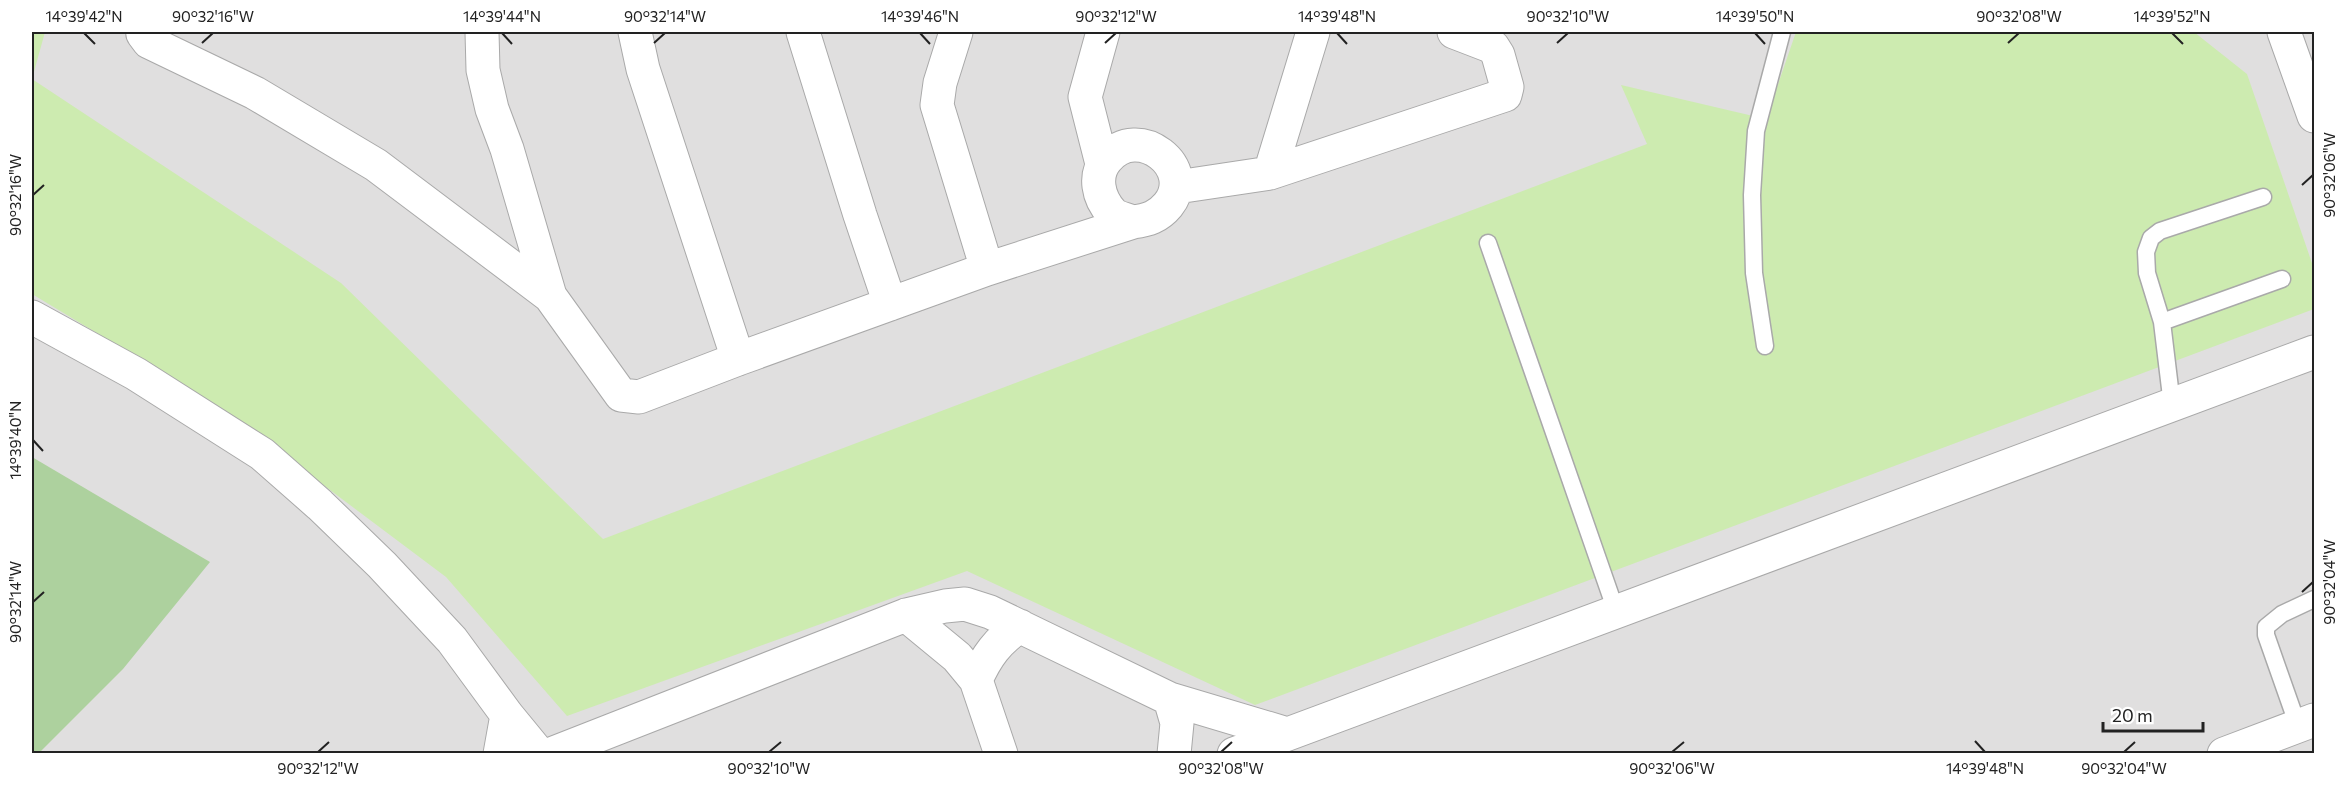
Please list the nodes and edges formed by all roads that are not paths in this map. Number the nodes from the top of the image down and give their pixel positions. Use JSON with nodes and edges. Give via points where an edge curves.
{"nodes":[{"id":1,"x":144,"y":32,"type":"edge"},
{"id":2,"x":482,"y":32,"type":"edge"},
{"id":3,"x":635,"y":32,"type":"edge"},
{"id":4,"x":956,"y":32,"type":"edge"},
{"id":5,"x":1103,"y":32,"type":"edge"},
{"id":6,"x":1313,"y":32,"type":"edge"},
{"id":7,"x":1454,"y":32,"type":"edge"},
{"id":8,"x":1782,"y":32,"type":"edge"},
{"id":9,"x":2284,"y":32,"type":"edge"},
{"id":10,"x":806,"y":33,"type":"edge"},
{"id":11,"x":2314,"y":116,"type":"edge"},
{"id":12,"x":1102,"y":164,"type":"junction"},
{"id":13,"x":1270,"y":173,"type":"junction"},
{"id":14,"x":1177,"y":187,"type":"junction"},
{"id":15,"x":2263,"y":197,"type":"dead end"},
{"id":16,"x":1133,"y":222,"type":"junction"},
{"id":17,"x":1488,"y":243,"type":"dead end"},
{"id":18,"x":987,"y":269,"type":"junction"},
{"id":19,"x":2282,"y":279,"type":"dead end"},
{"id":20,"x":550,"y":296,"type":"junction"},
{"id":21,"x":891,"y":304,"type":"junction"},
{"id":22,"x":32,"y":317,"type":"edge"},
{"id":23,"x":2162,"y":322,"type":"junction"},
{"id":24,"x":1765,"y":346,"type":"dead end"},
{"id":25,"x":2314,"y":352,"type":"edge"},
{"id":26,"x":738,"y":359,"type":"junction"},
{"id":27,"x":2172,"y":405,"type":"junction"},
{"id":28,"x":2314,"y":599,"type":"edge"},
{"id":29,"x":1616,"y":611,"type":"junction"},
{"id":30,"x":906,"y":615,"type":"junction"},
{"id":31,"x":1020,"y":626,"type":"junction"},
{"id":32,"x":976,"y":680,"type":"junction"},
{"id":33,"x":1170,"y":699,"type":"junction"},
{"id":34,"x":507,"y":715,"type":"junction"},
{"id":35,"x":2306,"y":723,"type":"edge"},
{"id":36,"x":1284,"y":733,"type":"junction"},
{"id":37,"x":500,"y":753,"type":"edge"},
{"id":38,"x":539,"y":753,"type":"edge"},
{"id":39,"x":551,"y":753,"type":"edge"},
{"id":40,"x":1001,"y":753,"type":"edge"},
{"id":41,"x":1174,"y":753,"type":"edge"},
{"id":42,"x":1234,"y":753,"type":"edge"},
{"id":43,"x":2224,"y":753,"type":"edge"}],
"edges":[{"from":1,"to":20,"type":"street","via":[[149,42],[255,93],[376,165]]},
{"from":2,"to":20,"type":"street","via":[[483,70],[492,109]]},
{"from":3,"to":26,"type":"street","via":[[643,69]]},
{"from":4,"to":18,"type":"street","via":[[937,105]]},
{"from":5,"to":12,"type":"street","via":[[1084,97]]},
{"from":6,"to":13,"type":"street"},
{"from":7,"to":13,"type":"street","via":[[1493,47],[1507,87],[1505,95]]},
{"from":8,"to":24,"type":"lane","via":[[1756,131],[1753,174],[1754,273]]},
{"from":9,"to":11,"type":"street"},
{"from":10,"to":21,"type":"street"},
{"from":12,"to":14,"type":"street","via":[[1125,146],[1140,144],[1166,158]]},
{"from":12,"to":16,"type":"street","via":[[1099,194],[1112,213]]},
{"from":13,"to":14,"type":"street"},
{"from":14,"to":16,"type":"street","via":[[1161,213]]},
{"from":15,"to":23,"type":"lane","via":[[2160,231],[2151,238],[2146,252],[2147,273]]},
{"from":16,"to":18,"type":"street"},
{"from":17,"to":29,"type":"lane"},
{"from":18,"to":21,"type":"street"},
{"from":19,"to":23,"type":"lane"},
{"from":20,"to":26,"type":"street","via":[[621,395],[639,398]]},
{"from":21,"to":26,"type":"street"},
{"from":22,"to":34,"type":"street","via":[[136,374],[262,454],[390,573],[452,640]]},
{"from":23,"to":27,"type":"lane"},
{"from":25,"to":27,"type":"street"},
{"from":27,"to":29,"type":"street"},
{"from":28,"to":35,"type":"lane","via":[[2282,614],[2266,627],[2266,635]]},
{"from":29,"to":36,"type":"street"},
{"from":30,"to":31,"type":"street","via":[[965,604]]},
{"from":30,"to":32,"type":"street","via":[[957,657]]},
{"from":30,"to":39,"type":"street"},
{"from":31,"to":32,"type":"street","via":[[994,648]]},
{"from":31,"to":33,"type":"street"},
{"from":32,"to":40,"type":"street"},
{"from":33,"to":36,"type":"street"},
{"from":33,"to":41,"type":"street","via":[[1177,723]]},
{"from":34,"to":37,"type":"street"},
{"from":34,"to":38,"type":"street"},
{"from":35,"to":43,"type":"street"},
{"from":36,"to":42,"type":"street"}]}
